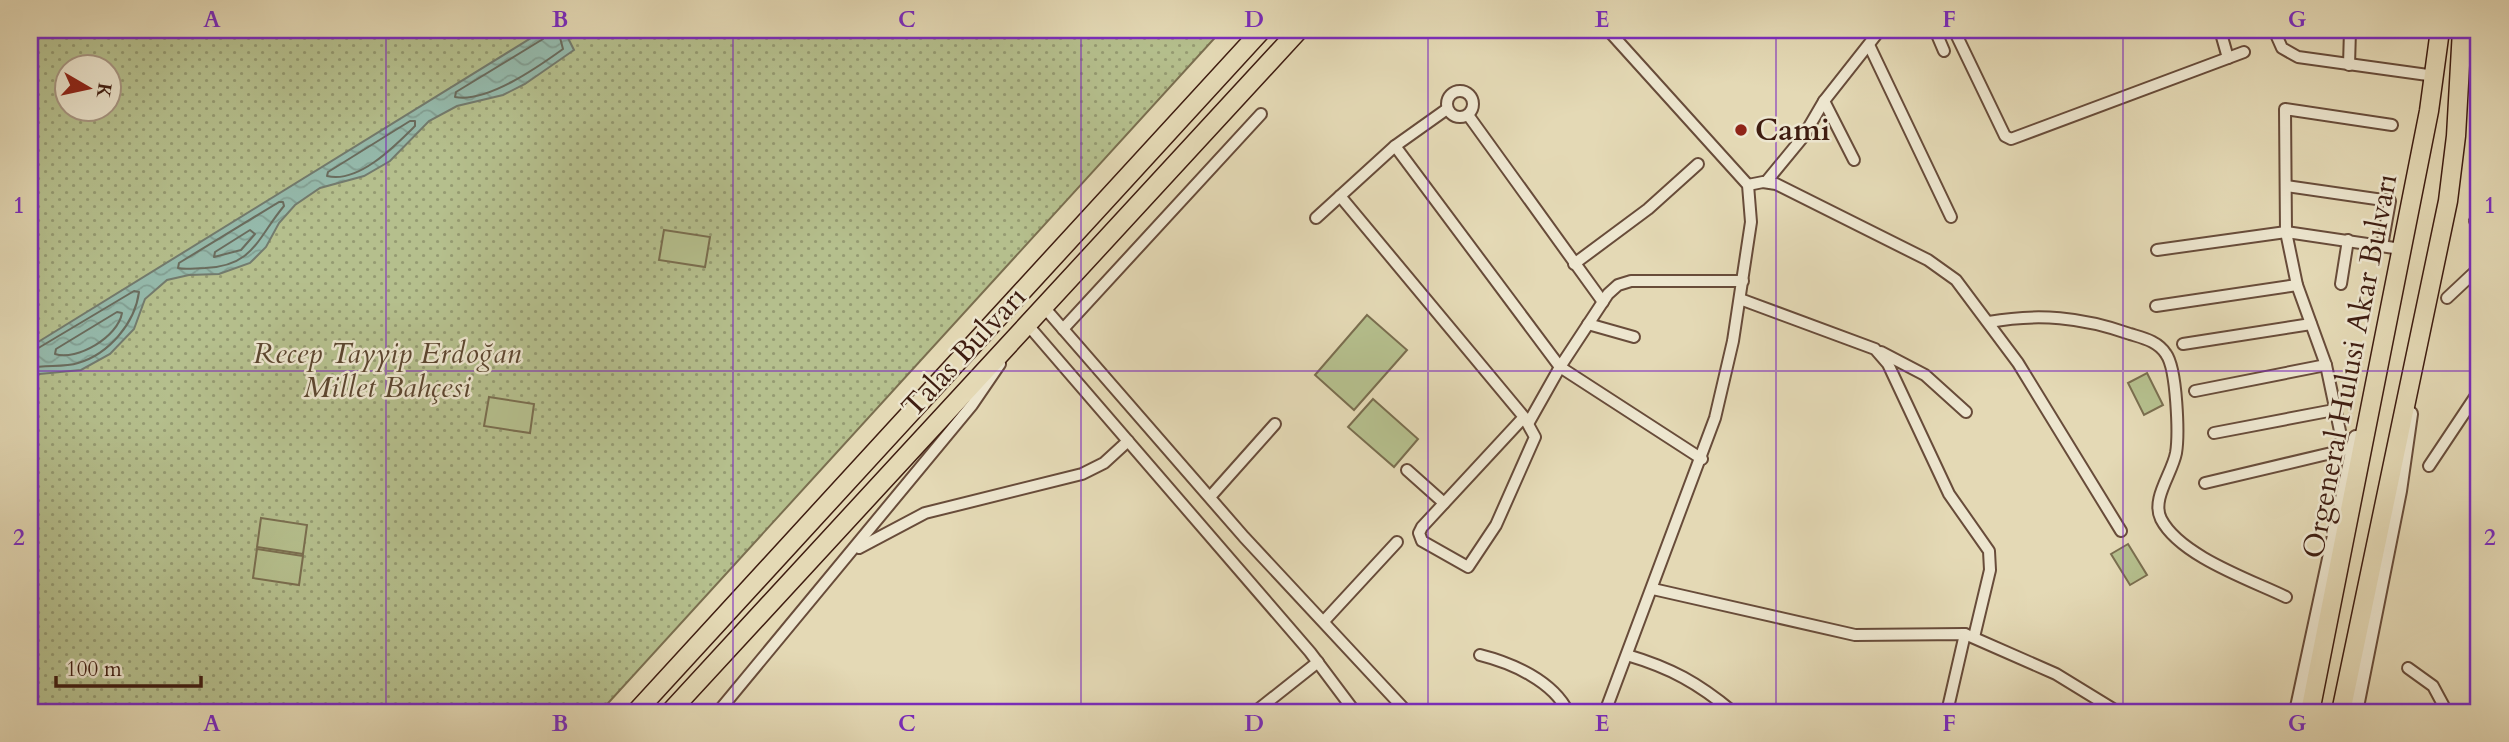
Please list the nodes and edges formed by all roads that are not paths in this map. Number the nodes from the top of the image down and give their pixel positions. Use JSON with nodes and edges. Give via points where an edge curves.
{"nodes":[{"id":1,"x":1248,"y":30,"type":"edge"},
{"id":2,"x":1262,"y":30,"type":"edge"},
{"id":3,"x":1299,"y":30,"type":"edge"},
{"id":4,"x":1608,"y":30,"type":"edge"},
{"id":5,"x":1880,"y":30,"type":"edge"},
{"id":6,"x":1935,"y":30,"type":"edge"},
{"id":7,"x":1954,"y":30,"type":"edge"},
{"id":8,"x":2220,"y":30,"type":"edge"},
{"id":9,"x":2274,"y":30,"type":"edge"},
{"id":10,"x":2350,"y":30,"type":"edge"},
{"id":11,"x":2440,"y":30,"type":"edge"},
{"id":12,"x":2462,"y":30,"type":"edge"},
{"id":13,"x":1869,"y":45,"type":"junction"},
{"id":14,"x":1944,"y":51,"type":"dead end"},
{"id":15,"x":2244,"y":52,"type":"dead end"},
{"id":16,"x":2228,"y":58,"type":"junction"},
{"id":17,"x":2349,"y":65,"type":"junction"},
{"id":18,"x":2435,"y":76,"type":"junction"},
{"id":19,"x":1825,"y":100,"type":"junction"},
{"id":20,"x":1447,"y":109,"type":"junction"},
{"id":21,"x":1261,"y":114,"type":"dead end"},
{"id":22,"x":1468,"y":115,"type":"junction"},
{"id":23,"x":2392,"y":125,"type":"dead end"},
{"id":24,"x":1395,"y":146,"type":"junction"},
{"id":25,"x":1854,"y":160,"type":"dead end"},
{"id":26,"x":1698,"y":163,"type":"dead end"},
{"id":27,"x":1766,"y":182,"type":"junction"},
{"id":28,"x":1748,"y":185,"type":"junction"},
{"id":29,"x":2286,"y":186,"type":"junction"},
{"id":30,"x":1340,"y":197,"type":"junction"},
{"id":31,"x":1316,"y":218,"type":"dead end"},
{"id":32,"x":1951,"y":218,"type":"dead end"},
{"id":33,"x":2286,"y":232,"type":"junction"},
{"id":34,"x":2348,"y":240,"type":"junction"},
{"id":35,"x":2382,"y":246,"type":"junction"},
{"id":36,"x":2401,"y":249,"type":"junction"},
{"id":37,"x":2157,"y":250,"type":"dead end"},
{"id":38,"x":1574,"y":264,"type":"junction"},
{"id":39,"x":2479,"y":268,"type":"edge"},
{"id":40,"x":1743,"y":281,"type":"junction"},
{"id":41,"x":2341,"y":284,"type":"dead end"},
{"id":42,"x":2297,"y":285,"type":"junction"},
{"id":43,"x":2447,"y":298,"type":"dead end"},
{"id":44,"x":1740,"y":299,"type":"junction"},
{"id":45,"x":1603,"y":302,"type":"junction"},
{"id":46,"x":1044,"y":306,"type":"junction"},
{"id":47,"x":2157,"y":306,"type":"dead end"},
{"id":48,"x":1989,"y":322,"type":"junction"},
{"id":49,"x":1027,"y":324,"type":"junction"},
{"id":50,"x":1588,"y":324,"type":"junction"},
{"id":51,"x":2311,"y":324,"type":"junction"},
{"id":52,"x":1063,"y":329,"type":"junction"},
{"id":53,"x":1634,"y":337,"type":"dead end"},
{"id":54,"x":2183,"y":344,"type":"dead end"},
{"id":55,"x":1875,"y":349,"type":"junction"},
{"id":56,"x":2326,"y":365,"type":"junction"},
{"id":57,"x":1560,"y":367,"type":"junction"},
{"id":58,"x":2408,"y":383,"type":"junction"},
{"id":59,"x":2195,"y":391,"type":"dead end"},
{"id":60,"x":2479,"y":391,"type":"edge"},
{"id":61,"x":2369,"y":408,"type":"junction"},
{"id":62,"x":2334,"y":410,"type":"junction"},
{"id":63,"x":1966,"y":412,"type":"dead end"},
{"id":64,"x":1526,"y":420,"type":"junction"},
{"id":65,"x":1275,"y":424,"type":"dead end"},
{"id":66,"x":2214,"y":433,"type":"dead end"},
{"id":67,"x":1128,"y":441,"type":"junction"},
{"id":68,"x":1702,"y":459,"type":"junction"},
{"id":69,"x":2429,"y":467,"type":"dead end"},
{"id":70,"x":1407,"y":470,"type":"dead end"},
{"id":71,"x":2206,"y":483,"type":"dead end"},
{"id":72,"x":1210,"y":497,"type":"junction"},
{"id":73,"x":1444,"y":503,"type":"junction"},
{"id":74,"x":2121,"y":531,"type":"dead end"},
{"id":75,"x":1397,"y":542,"type":"dead end"},
{"id":76,"x":853,"y":551,"type":"junction"},
{"id":77,"x":1653,"y":589,"type":"junction"},
{"id":78,"x":2286,"y":597,"type":"dead end"},
{"id":79,"x":1324,"y":621,"type":"junction"},
{"id":80,"x":1969,"y":636,"type":"junction"},
{"id":81,"x":1480,"y":655,"type":"dead end"},
{"id":82,"x":1627,"y":655,"type":"junction"},
{"id":83,"x":1318,"y":662,"type":"junction"},
{"id":84,"x":2408,"y":668,"type":"dead end"},
{"id":85,"x":1607,"y":711,"type":"edge"},
{"id":86,"x":622,"y":712,"type":"edge"},
{"id":87,"x":636,"y":712,"type":"edge"},
{"id":88,"x":670,"y":712,"type":"edge"},
{"id":89,"x":718,"y":712,"type":"edge"},
{"id":90,"x":1255,"y":712,"type":"edge"},
{"id":91,"x":1355,"y":712,"type":"edge"},
{"id":92,"x":1407,"y":712,"type":"edge"},
{"id":93,"x":1568,"y":712,"type":"edge"},
{"id":94,"x":1733,"y":712,"type":"edge"},
{"id":95,"x":1947,"y":712,"type":"edge"},
{"id":96,"x":2118,"y":712,"type":"edge"},
{"id":97,"x":2297,"y":712,"type":"edge"},
{"id":98,"x":2310,"y":712,"type":"edge"},
{"id":99,"x":2341,"y":712,"type":"edge"},
{"id":100,"x":2355,"y":712,"type":"edge"},
{"id":101,"x":2446,"y":712,"type":"edge"}],
"edges":[{"from":1,"to":86,"type":"main road"},
{"from":2,"to":87,"type":"main road","name":"Talas Bulvarı"},
{"from":3,"to":46,"type":"main road","name":"Talas Bulvarı"},
{"from":4,"to":28,"type":"street"},
{"from":5,"to":13,"type":"street"},
{"from":6,"to":14,"type":"street"},
{"from":7,"to":16,"type":"street","via":[[2005,136],[2011,139]]},
{"from":8,"to":16,"type":"street"},
{"from":9,"to":17,"type":"street","via":[[2282,48],[2293,56]]},
{"from":10,"to":17,"type":"street"},
{"from":11,"to":18,"type":"main road","name":"Orgeneral Hulusi Akar Bulvarı"},
{"from":12,"to":58,"type":"main road","name":"Orgeneral Hulusi Akar Bulvarı","via":[[2453,168]]},
{"from":13,"to":19,"type":"street"},
{"from":13,"to":32,"type":"street"},
{"from":15,"to":16,"type":"street"},
{"from":17,"to":18,"type":"street"},
{"from":18,"to":36,"type":"main road","name":"Orgeneral Hulusi Akar Bulvarı"},
{"from":19,"to":25,"type":"street"},
{"from":19,"to":27,"type":"street","via":[[1803,137]]},
{"from":20,"to":22,"type":"street","via":[[1456,117]]},
{"from":20,"to":22,"type":"street","via":[[1449,96],[1461,91],[1472,98]]},
{"from":20,"to":24,"type":"street"},
{"from":21,"to":52,"type":"street"},
{"from":22,"to":38,"type":"street"},
{"from":23,"to":29,"type":"street","via":[[2285,109]]},
{"from":24,"to":30,"type":"street"},
{"from":24,"to":57,"type":"street"},
{"from":26,"to":38,"type":"street","via":[[1648,209]]},
{"from":27,"to":28,"type":"street"},
{"from":27,"to":48,"type":"street","via":[[1938,265],[1964,288]]},
{"from":28,"to":40,"type":"street","via":[[1751,222]]},
{"from":29,"to":33,"type":"street"},
{"from":29,"to":35,"type":"street","via":[[2390,201]]},
{"from":30,"to":31,"type":"street"},
{"from":30,"to":64,"type":"street"},
{"from":33,"to":34,"type":"street"},
{"from":33,"to":37,"type":"street"},
{"from":33,"to":42,"type":"street"},
{"from":34,"to":35,"type":"street"},
{"from":34,"to":41,"type":"street"},
{"from":35,"to":36,"type":"street"},
{"from":36,"to":61,"type":"main road","name":"Orgeneral Hulusi Akar Bulvarı"},
{"from":38,"to":45,"type":"street"},
{"from":39,"to":43,"type":"street"},
{"from":40,"to":44,"type":"street"},
{"from":40,"to":45,"type":"street","via":[[1631,281],[1613,289]]},
{"from":42,"to":47,"type":"street"},
{"from":42,"to":51,"type":"street"},
{"from":44,"to":55,"type":"street"},
{"from":44,"to":68,"type":"street","via":[[1723,393]]},
{"from":45,"to":50,"type":"street"},
{"from":46,"to":49,"type":"main road","name":"Talas Bulvarı"},
{"from":46,"to":52,"type":"street"},
{"from":48,"to":74,"type":"street"},
{"from":48,"to":78,"type":"street","via":[[2074,318],[2161,347],[2172,367],[2176,453],[2159,500],[2162,521],[2194,552]]},
{"from":49,"to":67,"type":"street"},
{"from":49,"to":76,"type":"street","via":[[972,405]]},
{"from":49,"to":88,"type":"main road","name":"Talas Bulvarı"},
{"from":50,"to":53,"type":"street"},
{"from":50,"to":57,"type":"street"},
{"from":51,"to":54,"type":"street"},
{"from":51,"to":56,"type":"street"},
{"from":52,"to":72,"type":"street"},
{"from":55,"to":63,"type":"street","via":[[1925,375]]},
{"from":55,"to":80,"type":"street","via":[[1892,371],[1949,494],[1989,551],[1990,570]]},
{"from":56,"to":59,"type":"street"},
{"from":56,"to":62,"type":"street"},
{"from":57,"to":64,"type":"street"},
{"from":57,"to":68,"type":"street"},
{"from":58,"to":99,"type":"main road","name":"Orgeneral Hulusi Akar Bulvarı"},
{"from":58,"to":100,"type":"street","via":[[2411,399],[2402,478]]},
{"from":60,"to":69,"type":"street"},
{"from":61,"to":97,"type":"street","via":[[2357,432]]},
{"from":61,"to":98,"type":"main road","name":"Orgeneral Hulusi Akar Bulvarı"},
{"from":62,"to":66,"type":"street"},
{"from":62,"to":71,"type":"street","via":[[2344,450]]},
{"from":64,"to":73,"type":"street"},
{"from":64,"to":73,"type":"street","via":[[1535,437],[1496,525],[1468,567],[1419,536]]},
{"from":65,"to":72,"type":"street"},
{"from":67,"to":76,"type":"street","via":[[1104,463],[1082,474],[925,513]]},
{"from":67,"to":83,"type":"street"},
{"from":68,"to":77,"type":"street"},
{"from":70,"to":73,"type":"street"},
{"from":72,"to":79,"type":"street"},
{"from":75,"to":79,"type":"street"},
{"from":76,"to":89,"type":"street"},
{"from":77,"to":80,"type":"street","via":[[1855,635]]},
{"from":77,"to":82,"type":"street"},
{"from":79,"to":92,"type":"street"},
{"from":80,"to":95,"type":"street"},
{"from":80,"to":96,"type":"street","via":[[2056,674]]},
{"from":81,"to":93,"type":"street","via":[[1534,678]]},
{"from":82,"to":85,"type":"street"},
{"from":82,"to":94,"type":"street","via":[[1702,686]]},
{"from":83,"to":90,"type":"street"},
{"from":83,"to":91,"type":"street"},
{"from":84,"to":101,"type":"street","via":[[2433,686]]}]}
